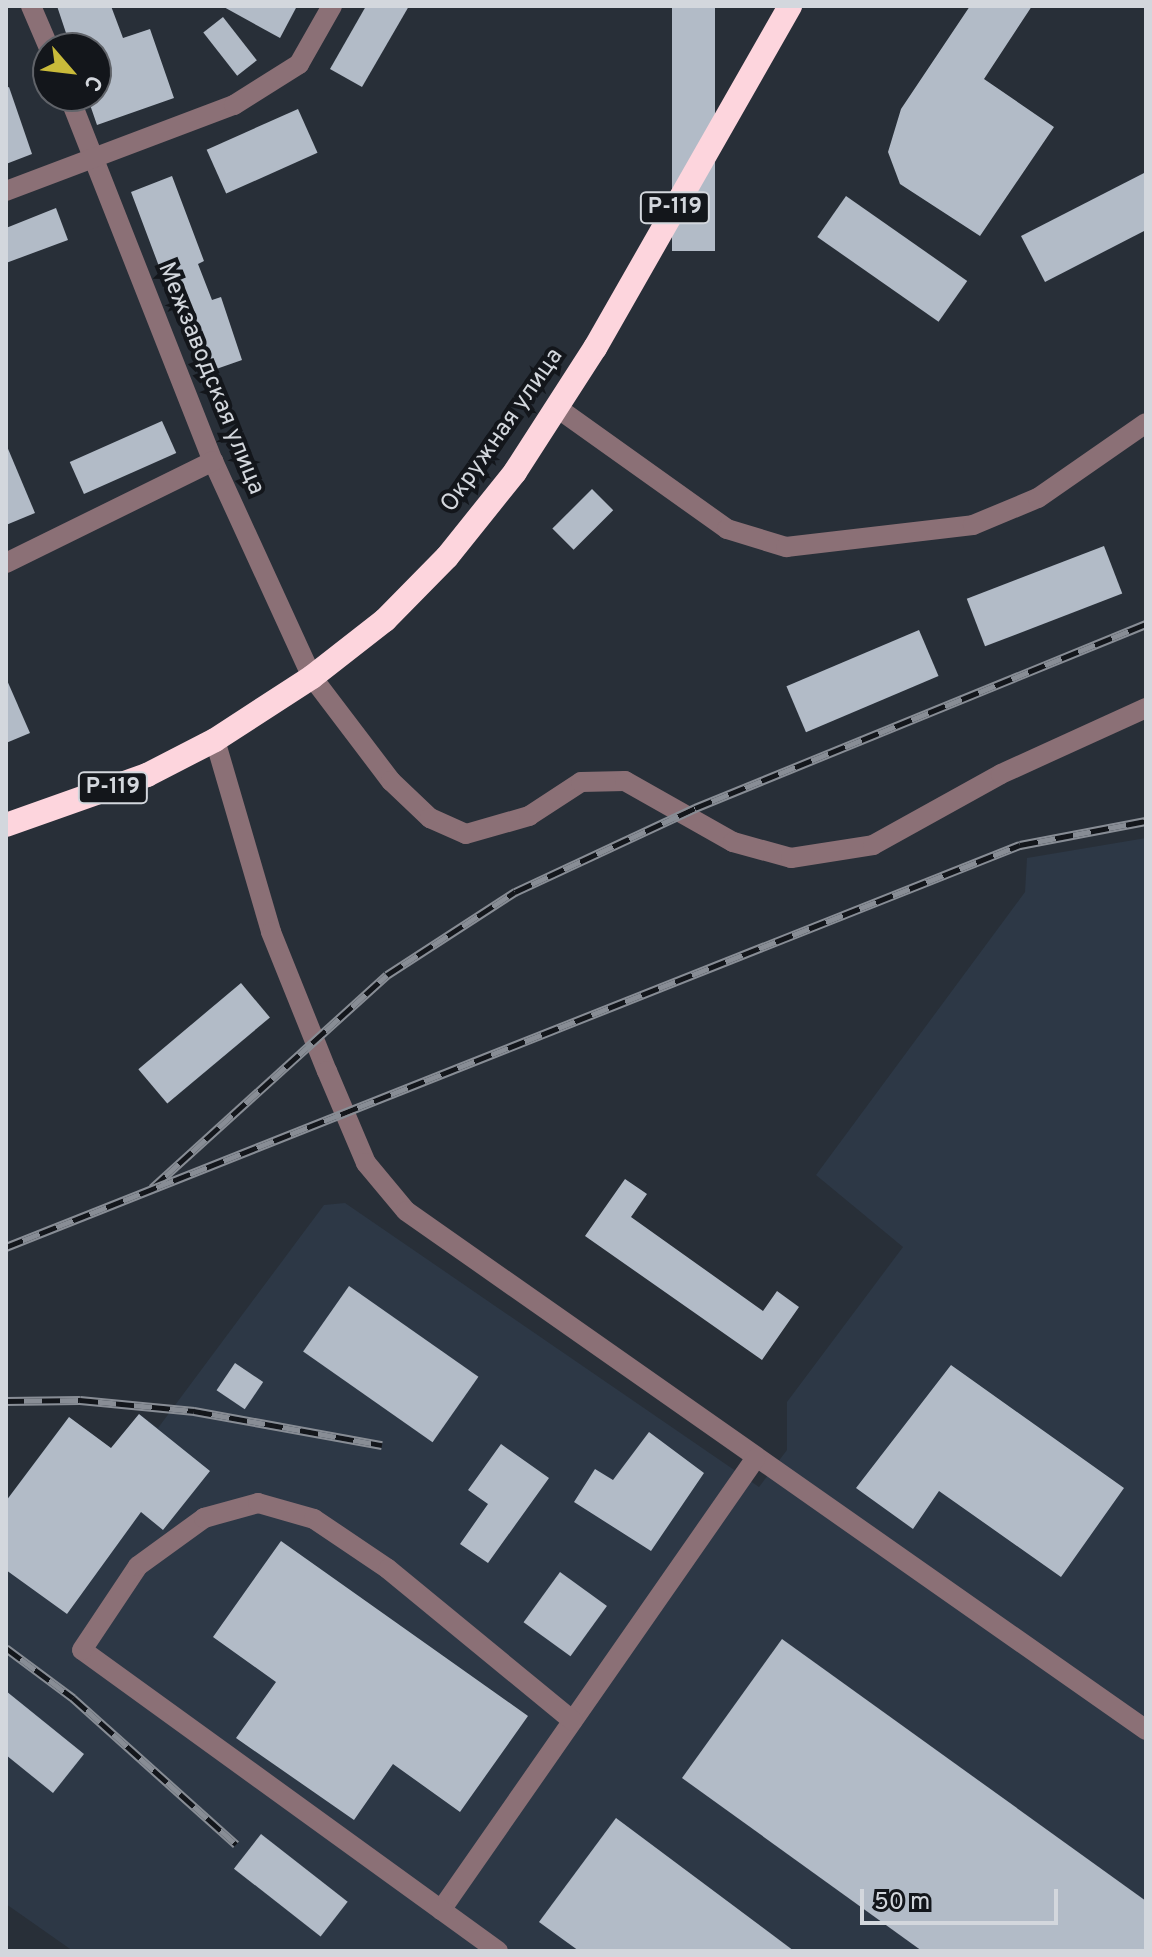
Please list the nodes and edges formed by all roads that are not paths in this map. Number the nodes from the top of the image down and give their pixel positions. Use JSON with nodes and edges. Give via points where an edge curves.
{"nodes":[{"id":1,"x":31,"y":6,"type":"edge"},
{"id":2,"x":332,"y":6,"type":"edge"},
{"id":3,"x":790,"y":6,"type":"edge"},
{"id":4,"x":42,"y":32,"type":"edge"},
{"id":5,"x":76,"y":112,"type":"edge"},
{"id":6,"x":93,"y":155,"type":"junction"},
{"id":7,"x":6,"y":191,"type":"edge"},
{"id":8,"x":556,"y":407,"type":"junction"},
{"id":9,"x":1146,"y":423,"type":"edge"},
{"id":10,"x":213,"y":461,"type":"junction"},
{"id":11,"x":6,"y":563,"type":"edge"},
{"id":12,"x":312,"y":677,"type":"junction"},
{"id":13,"x":1146,"y":708,"type":"edge"},
{"id":14,"x":215,"y":740,"type":"junction"},
{"id":15,"x":6,"y":825,"type":"edge"},
{"id":16,"x":755,"y":1459,"type":"junction"},
{"id":17,"x":573,"y":1721,"type":"junction"},
{"id":18,"x":1146,"y":1730,"type":"edge"},
{"id":19,"x":441,"y":1910,"type":"junction"},
{"id":20,"x":498,"y":1951,"type":"edge"}],
"edges":[{"from":1,"to":4,"type":"street"},
{"from":2,"to":6,"type":"street","via":[[299,64],[234,105]]},
{"from":3,"to":8,"type":"highway","name":"Окружная улица","number":"Р-119"},
{"from":5,"to":6,"type":"street","name":"Межзаводская улица"},
{"from":6,"to":7,"type":"street"},
{"from":6,"to":10,"type":"street","name":"Межзаводская улица"},
{"from":8,"to":9,"type":"street","via":[[727,529],[786,547],[973,525],[1038,498]]},
{"from":8,"to":12,"type":"highway","name":"Окружная улица","number":"Р-119","via":[[515,472],[447,557],[385,620]]},
{"from":10,"to":11,"type":"street"},
{"from":10,"to":12,"type":"street","name":"Межзаводская улица"},
{"from":12,"to":13,"type":"street","name":"Межзаводская улица","via":[[391,781],[430,818],[466,834],[529,816],[581,782],[625,781],[733,842],[791,858],[873,845],[1001,774]]},
{"from":12,"to":14,"type":"highway","name":"Окружная улица","number":"Р-119"},
{"from":14,"to":15,"type":"highway","name":"Окружная улица","number":"Р-119","via":[[147,775]]},
{"from":14,"to":16,"type":"street","via":[[271,932],[366,1163],[406,1211]]},
{"from":16,"to":17,"type":"street"},
{"from":16,"to":18,"type":"street"},
{"from":17,"to":19,"type":"street"},
{"from":17,"to":19,"type":"street","via":[[388,1569],[314,1519],[258,1503],[204,1518],[138,1566],[82,1650]]},
{"from":19,"to":20,"type":"street"}]}
